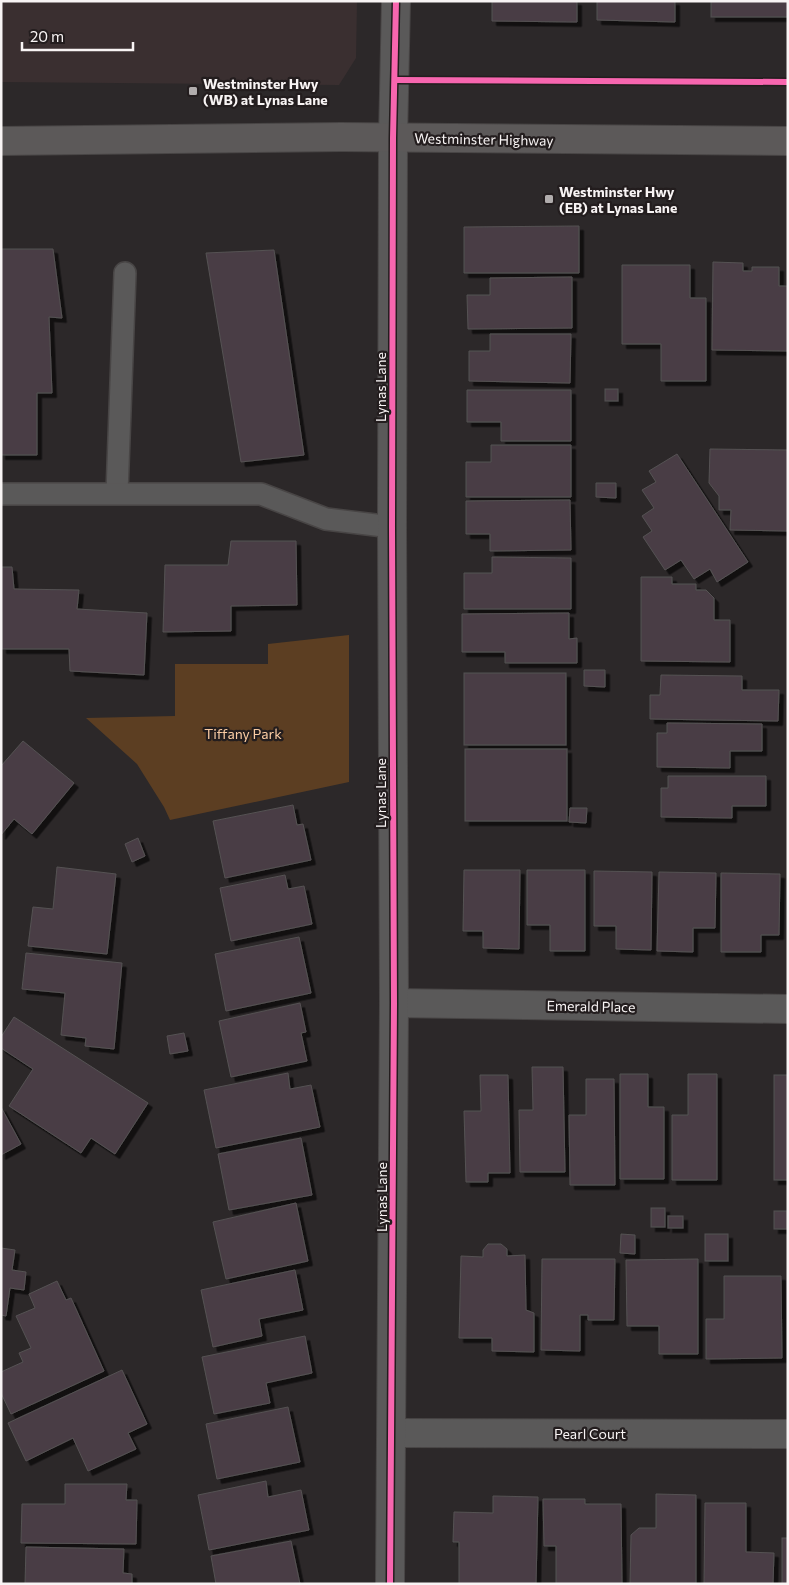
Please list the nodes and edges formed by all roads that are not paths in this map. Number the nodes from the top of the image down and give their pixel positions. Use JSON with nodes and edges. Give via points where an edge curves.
{"nodes":[{"id":1,"x":396,"y":1,"type":"edge"},
{"id":2,"x":394,"y":138,"type":"junction"},
{"id":3,"x":1,"y":141,"type":"edge"},
{"id":4,"x":788,"y":141,"type":"edge"},
{"id":5,"x":125,"y":273,"type":"dead end"},
{"id":6,"x":117,"y":493,"type":"junction"},
{"id":7,"x":1,"y":494,"type":"edge"},
{"id":8,"x":392,"y":527,"type":"junction"},
{"id":9,"x":394,"y":1003,"type":"junction"},
{"id":10,"x":788,"y":1009,"type":"edge"},
{"id":11,"x":392,"y":1433,"type":"junction"},
{"id":12,"x":788,"y":1434,"type":"edge"},
{"id":13,"x":390,"y":1584,"type":"edge"}],
"edges":[{"from":1,"to":2,"type":"street","name":"Lynas Lane"},
{"from":2,"to":3,"type":"main road","name":"Westminster Highway"},
{"from":2,"to":4,"type":"main road","name":"Westminster Highway"},
{"from":2,"to":8,"type":"street","name":"Lynas Lane"},
{"from":5,"to":6,"type":"lane"},
{"from":6,"to":7,"type":"lane"},
{"from":6,"to":8,"type":"lane","via":[[261,494],[326,519]]},
{"from":8,"to":9,"type":"street","name":"Lynas Lane"},
{"from":9,"to":10,"type":"street","name":"Emerald Place"},
{"from":9,"to":11,"type":"street","name":"Lynas Lane"},
{"from":11,"to":12,"type":"street","name":"Pearl Court"},
{"from":11,"to":13,"type":"street","name":"Lynas Lane"}]}
